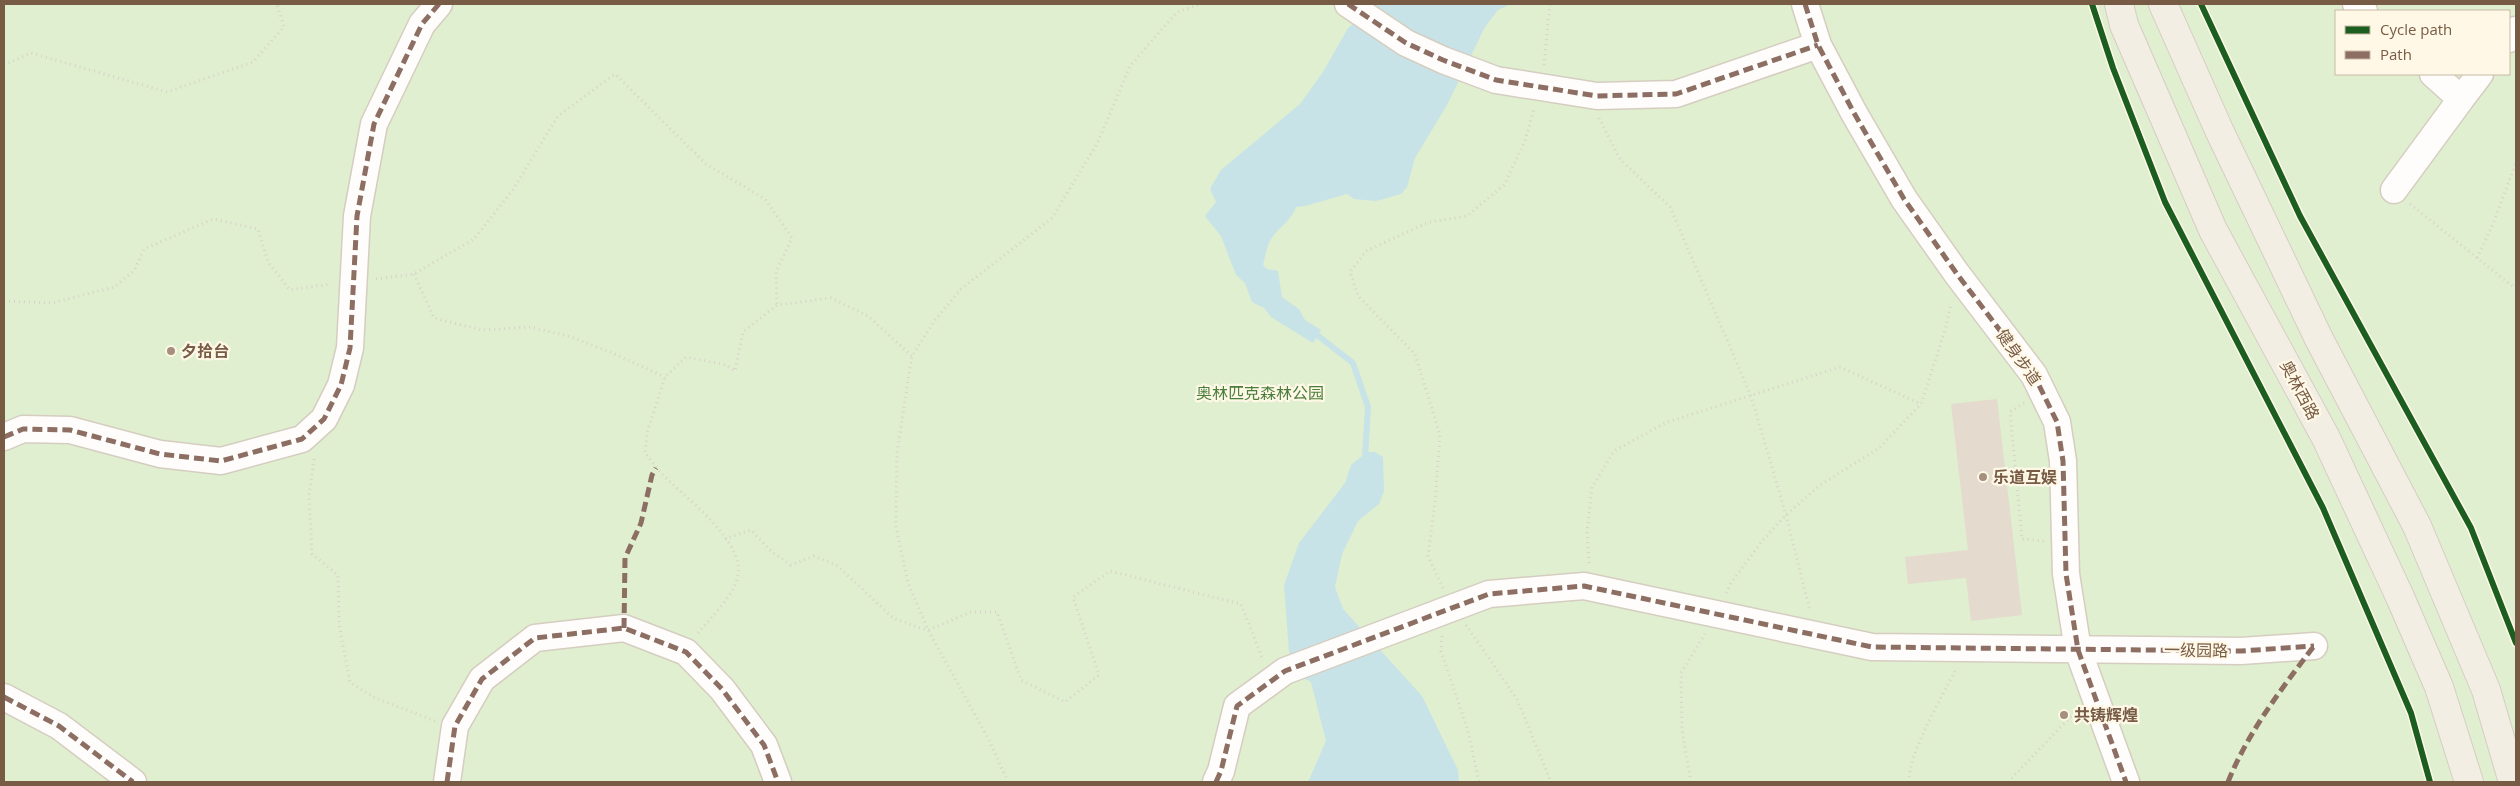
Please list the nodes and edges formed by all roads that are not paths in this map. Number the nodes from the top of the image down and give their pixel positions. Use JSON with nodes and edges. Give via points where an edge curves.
{"nodes":[{"id":1,"x":440,"y":4,"type":"edge"},
{"id":2,"x":1805,"y":4,"type":"edge"},
{"id":3,"x":2119,"y":4,"type":"edge"},
{"id":4,"x":2163,"y":4,"type":"edge"},
{"id":5,"x":1354,"y":7,"type":"edge"},
{"id":6,"x":1818,"y":45,"type":"junction"},
{"id":7,"x":2434,"y":75,"type":"edge"},
{"id":8,"x":2479,"y":75,"type":"edge"},
{"id":9,"x":2461,"y":99,"type":"junction"},
{"id":10,"x":2394,"y":190,"type":"road end"},
{"id":11,"x":4,"y":436,"type":"edge"},
{"id":12,"x":2314,"y":646,"type":"dead end"},
{"id":13,"x":2078,"y":650,"type":"junction"},
{"id":14,"x":4,"y":697,"type":"edge"},
{"id":15,"x":133,"y":782,"type":"edge"},
{"id":16,"x":447,"y":782,"type":"edge"},
{"id":17,"x":778,"y":782,"type":"edge"},
{"id":18,"x":1216,"y":782,"type":"edge"},
{"id":19,"x":2126,"y":782,"type":"edge"},
{"id":20,"x":2469,"y":782,"type":"edge"},
{"id":21,"x":2512,"y":782,"type":"edge"}],
"edges":[{"from":1,"to":11,"type":"street","via":[[422,24],[374,124],[357,216],[350,348],[341,385],[324,419],[302,439],[221,461],[160,454],[70,430],[23,429]]},
{"from":2,"to":6,"type":"street","name":"健身步道"},
{"from":3,"to":20,"type":"main road","name":"奥林西路","via":[[2124,26],[2213,230],[2326,438],[2400,597],[2439,687]]},
{"from":4,"to":21,"type":"main road","via":[[2318,339],[2417,526],[2486,690]]},
{"from":5,"to":6,"type":"street","via":[[1406,43],[1442,60],[1496,80],[1587,94],[1676,94]]},
{"from":6,"to":13,"type":"street","name":"健身步道","via":[[1904,199],[2034,375],[2057,422],[2063,461],[2066,574]]},
{"from":7,"to":9,"type":"street"},
{"from":8,"to":9,"type":"street"},
{"from":9,"to":10,"type":"street"},
{"from":12,"to":13,"type":"street","name":"一级园路","via":[[2241,651]]},
{"from":13,"to":18,"type":"street","name":"一级园路","via":[[1872,647],[1590,587],[1489,594],[1379,633],[1278,676],[1237,706]]},
{"from":13,"to":19,"type":"street","name":"健身步道"},
{"from":14,"to":15,"type":"street","via":[[59,726]]},
{"from":16,"to":17,"type":"street","via":[[455,726],[482,679],[535,638],[624,628],[686,652],[722,689],[764,745]]}]}
